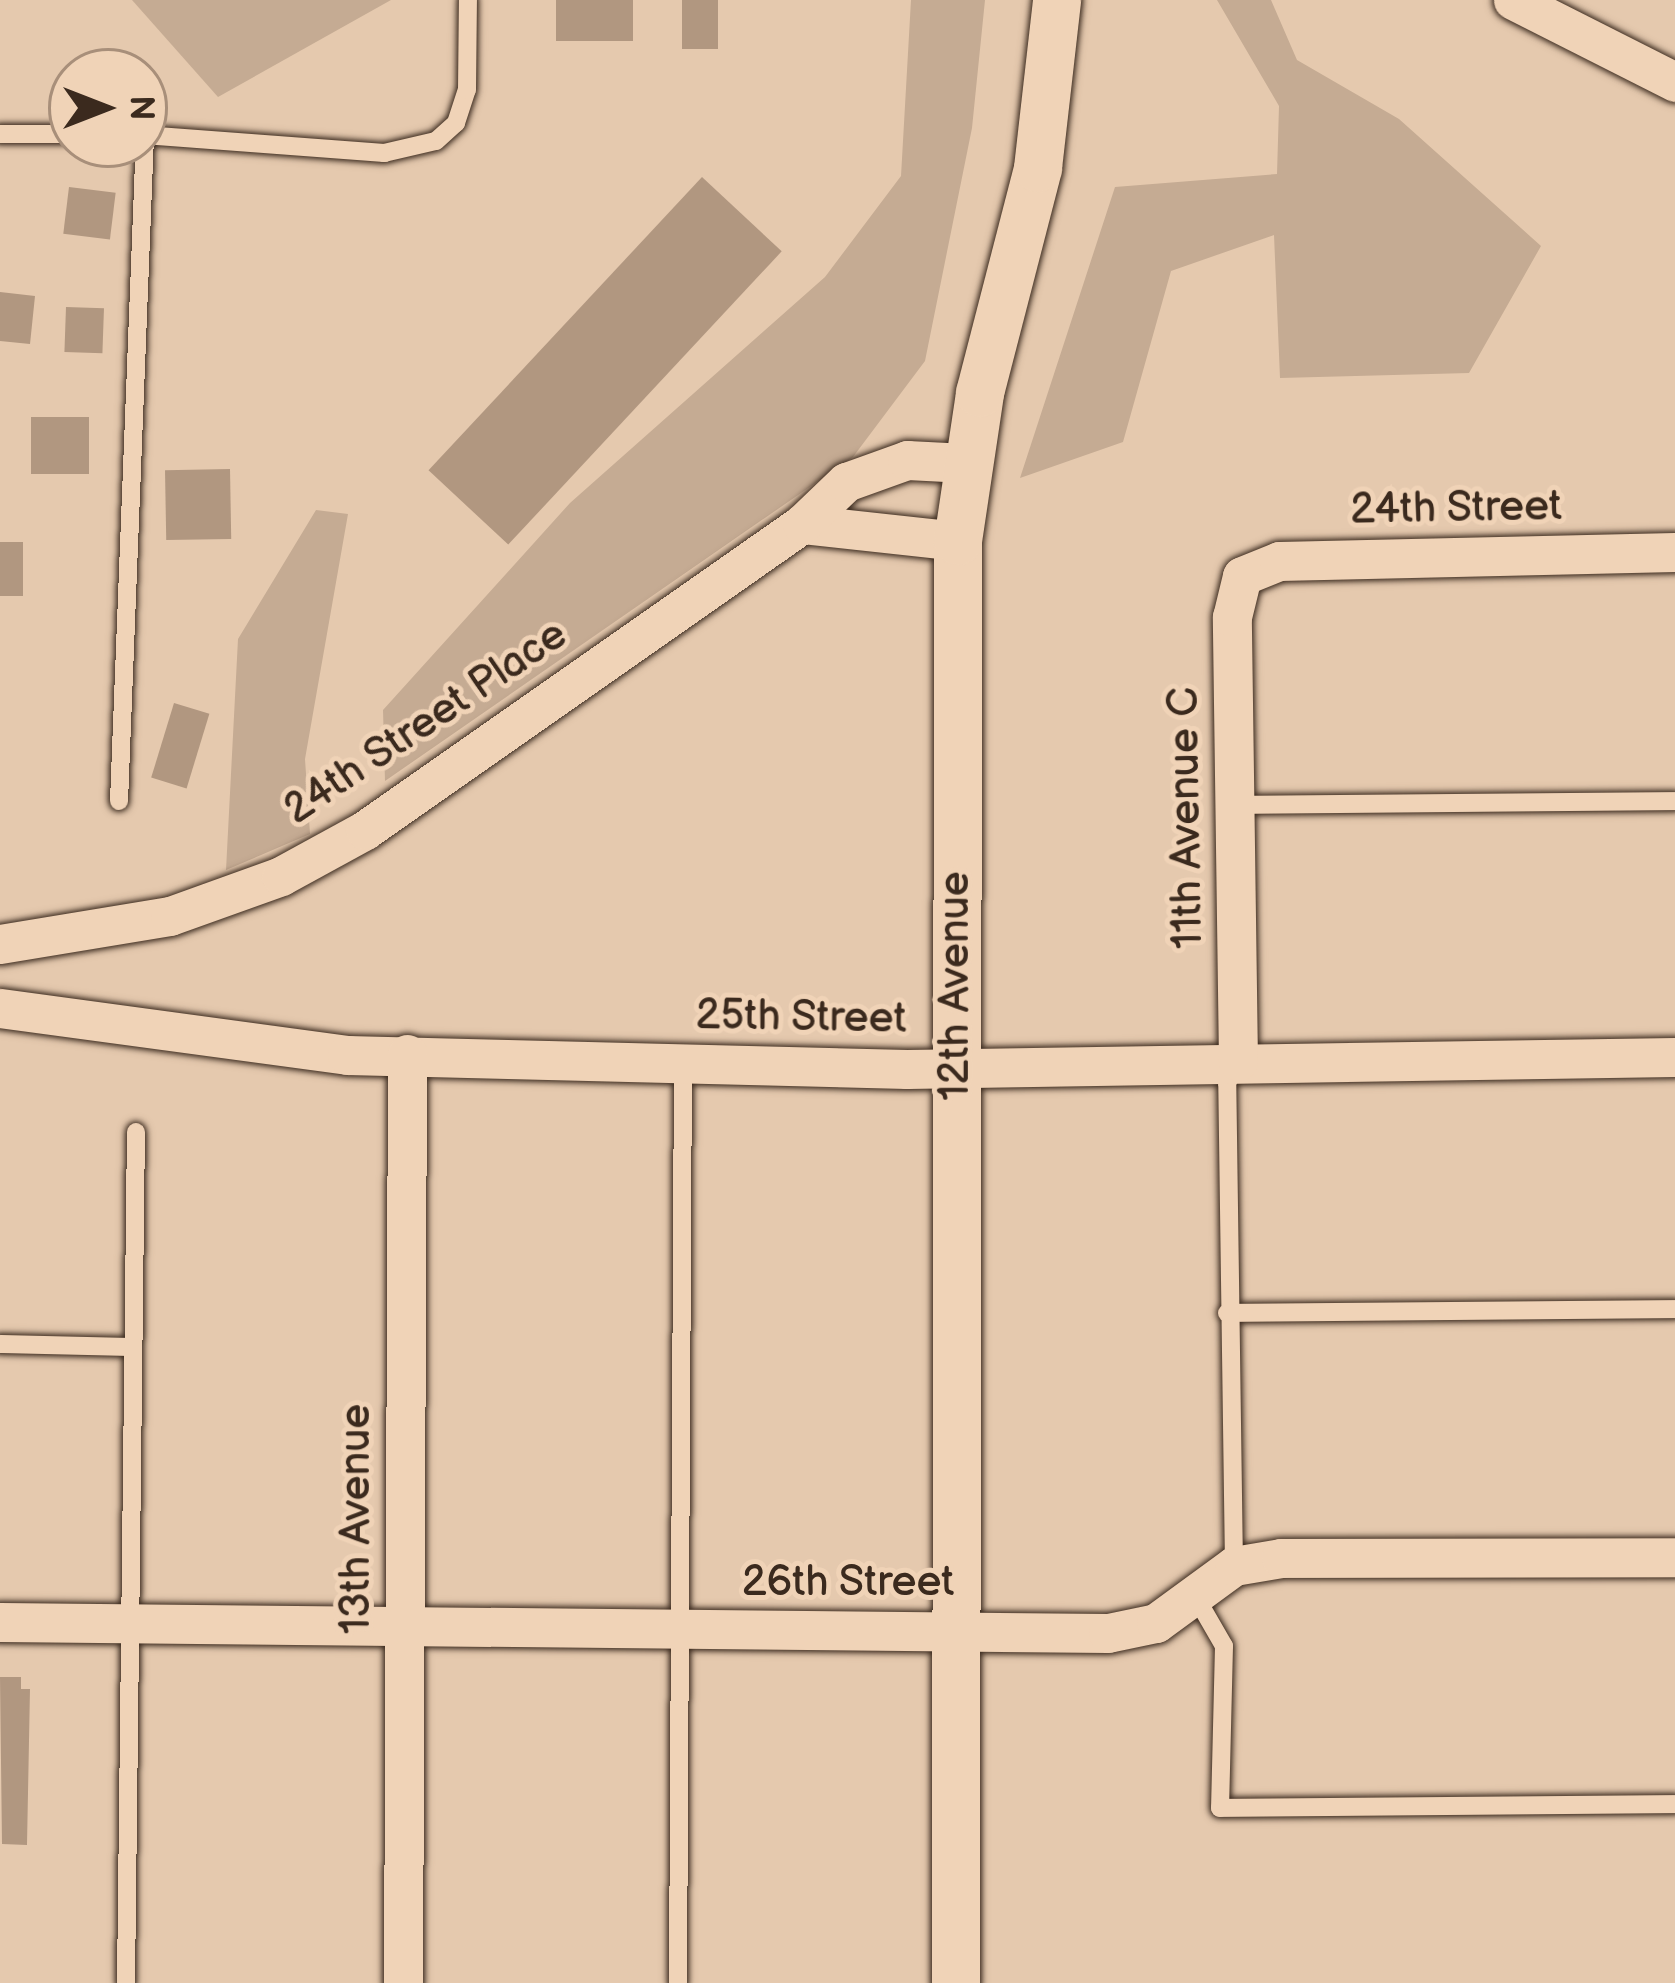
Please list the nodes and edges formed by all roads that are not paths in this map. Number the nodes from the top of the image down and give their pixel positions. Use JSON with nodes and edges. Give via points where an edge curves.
{"nodes":[{"id":1,"x":468,"y":0,"type":"edge"},
{"id":2,"x":1057,"y":0,"type":"edge"},
{"id":3,"x":1513,"y":0,"type":"edge"},
{"id":4,"x":1675,"y":82,"type":"edge"},
{"id":5,"x":0,"y":134,"type":"edge"},
{"id":6,"x":48,"y":134,"type":"edge"},
{"id":7,"x":168,"y":137,"type":"edge"},
{"id":8,"x":144,"y":168,"type":"edge"},
{"id":9,"x":966,"y":463,"type":"junction"},
{"id":10,"x":802,"y":524,"type":"junction"},
{"id":11,"x":958,"y":541,"type":"junction"},
{"id":12,"x":1675,"y":552,"type":"edge"},
{"id":13,"x":1242,"y":576,"type":"joint"},
{"id":14,"x":119,"y":801,"type":"dead end"},
{"id":15,"x":1675,"y":801,"type":"edge"},
{"id":16,"x":1234,"y":805,"type":"junction"},
{"id":17,"x":0,"y":944,"type":"edge"},
{"id":18,"x":0,"y":1008,"type":"edge"},
{"id":19,"x":406,"y":1054,"type":"junction"},
{"id":20,"x":1675,"y":1057,"type":"edge"},
{"id":21,"x":1238,"y":1061,"type":"junction"},
{"id":22,"x":683,"y":1065,"type":"junction"},
{"id":23,"x":954,"y":1066,"type":"junction"},
{"id":24,"x":136,"y":1132,"type":"dead end"},
{"id":25,"x":1675,"y":1309,"type":"edge"},
{"id":26,"x":1227,"y":1313,"type":"junction"},
{"id":27,"x":0,"y":1344,"type":"edge"},
{"id":28,"x":132,"y":1347,"type":"junction"},
{"id":29,"x":1675,"y":1557,"type":"edge"},
{"id":30,"x":1234,"y":1566,"type":"junction"},
{"id":31,"x":1194,"y":1593,"type":"junction"},
{"id":32,"x":0,"y":1622,"type":"edge"},
{"id":33,"x":128,"y":1622,"type":"junction"},
{"id":34,"x":405,"y":1622,"type":"junction"},
{"id":35,"x":681,"y":1630,"type":"junction"},
{"id":36,"x":958,"y":1630,"type":"junction"},
{"id":37,"x":1675,"y":1804,"type":"edge"},
{"id":38,"x":126,"y":1983,"type":"edge"},
{"id":39,"x":403,"y":1983,"type":"edge"},
{"id":40,"x":678,"y":1983,"type":"edge"},
{"id":41,"x":956,"y":1983,"type":"edge"}],
"edges":[{"from":1,"to":7,"type":"lane","via":[[466,90],[456,123],[436,141],[384,153]]},
{"from":2,"to":9,"type":"street","name":"12th Avenue","via":[[1034,189]]},
{"from":3,"to":4,"type":"street"},
{"from":5,"to":6,"type":"lane"},
{"from":8,"to":14,"type":"lane"},
{"from":9,"to":10,"type":"street","name":"24th Street Place","via":[[907,460],[846,482]]},
{"from":9,"to":11,"type":"street","name":"12th Avenue"},
{"from":10,"to":11,"type":"street"},
{"from":10,"to":17,"type":"street","name":"24th Street Place","via":[[365,830],[281,876],[170,916]]},
{"from":11,"to":23,"type":"street","name":"12th Avenue"},
{"from":12,"to":13,"type":"street","name":"24th Street","via":[[1279,561]]},
{"from":13,"to":16,"type":"street","name":"11th Avenue C","via":[[1232,617]]},
{"from":15,"to":16,"type":"lane"},
{"from":16,"to":21,"type":"street","name":"11th Avenue C"},
{"from":18,"to":19,"type":"street","name":"25th Street","via":[[346,1055]]},
{"from":19,"to":22,"type":"street","name":"25th Street"},
{"from":19,"to":34,"type":"street","name":"13th Avenue"},
{"from":20,"to":21,"type":"street","name":"25th Street"},
{"from":21,"to":23,"type":"street","name":"25th Street"},
{"from":21,"to":26,"type":"lane","via":[[1227,1083]]},
{"from":22,"to":23,"type":"street","name":"25th Street"},
{"from":22,"to":35,"type":"lane"},
{"from":23,"to":36,"type":"street","name":"12th Avenue"},
{"from":24,"to":28,"type":"lane"},
{"from":25,"to":26,"type":"lane"},
{"from":26,"to":30,"type":"lane"},
{"from":27,"to":28,"type":"lane"},
{"from":28,"to":33,"type":"lane"},
{"from":29,"to":30,"type":"street","name":"26th Street","via":[[1281,1558]]},
{"from":30,"to":31,"type":"street","name":"26th Street"},
{"from":31,"to":36,"type":"street","name":"26th Street","via":[[1135,1631]]},
{"from":31,"to":37,"type":"lane","via":[[1224,1646],[1220,1808]]},
{"from":32,"to":33,"type":"street","name":"26th Street"},
{"from":33,"to":34,"type":"street","name":"26th Street"},
{"from":33,"to":38,"type":"lane"},
{"from":34,"to":35,"type":"street","name":"26th Street"},
{"from":34,"to":39,"type":"street","name":"13th Avenue"},
{"from":35,"to":36,"type":"street","name":"26th Street"},
{"from":35,"to":40,"type":"lane"},
{"from":36,"to":41,"type":"street","name":"12th Avenue"}]}
